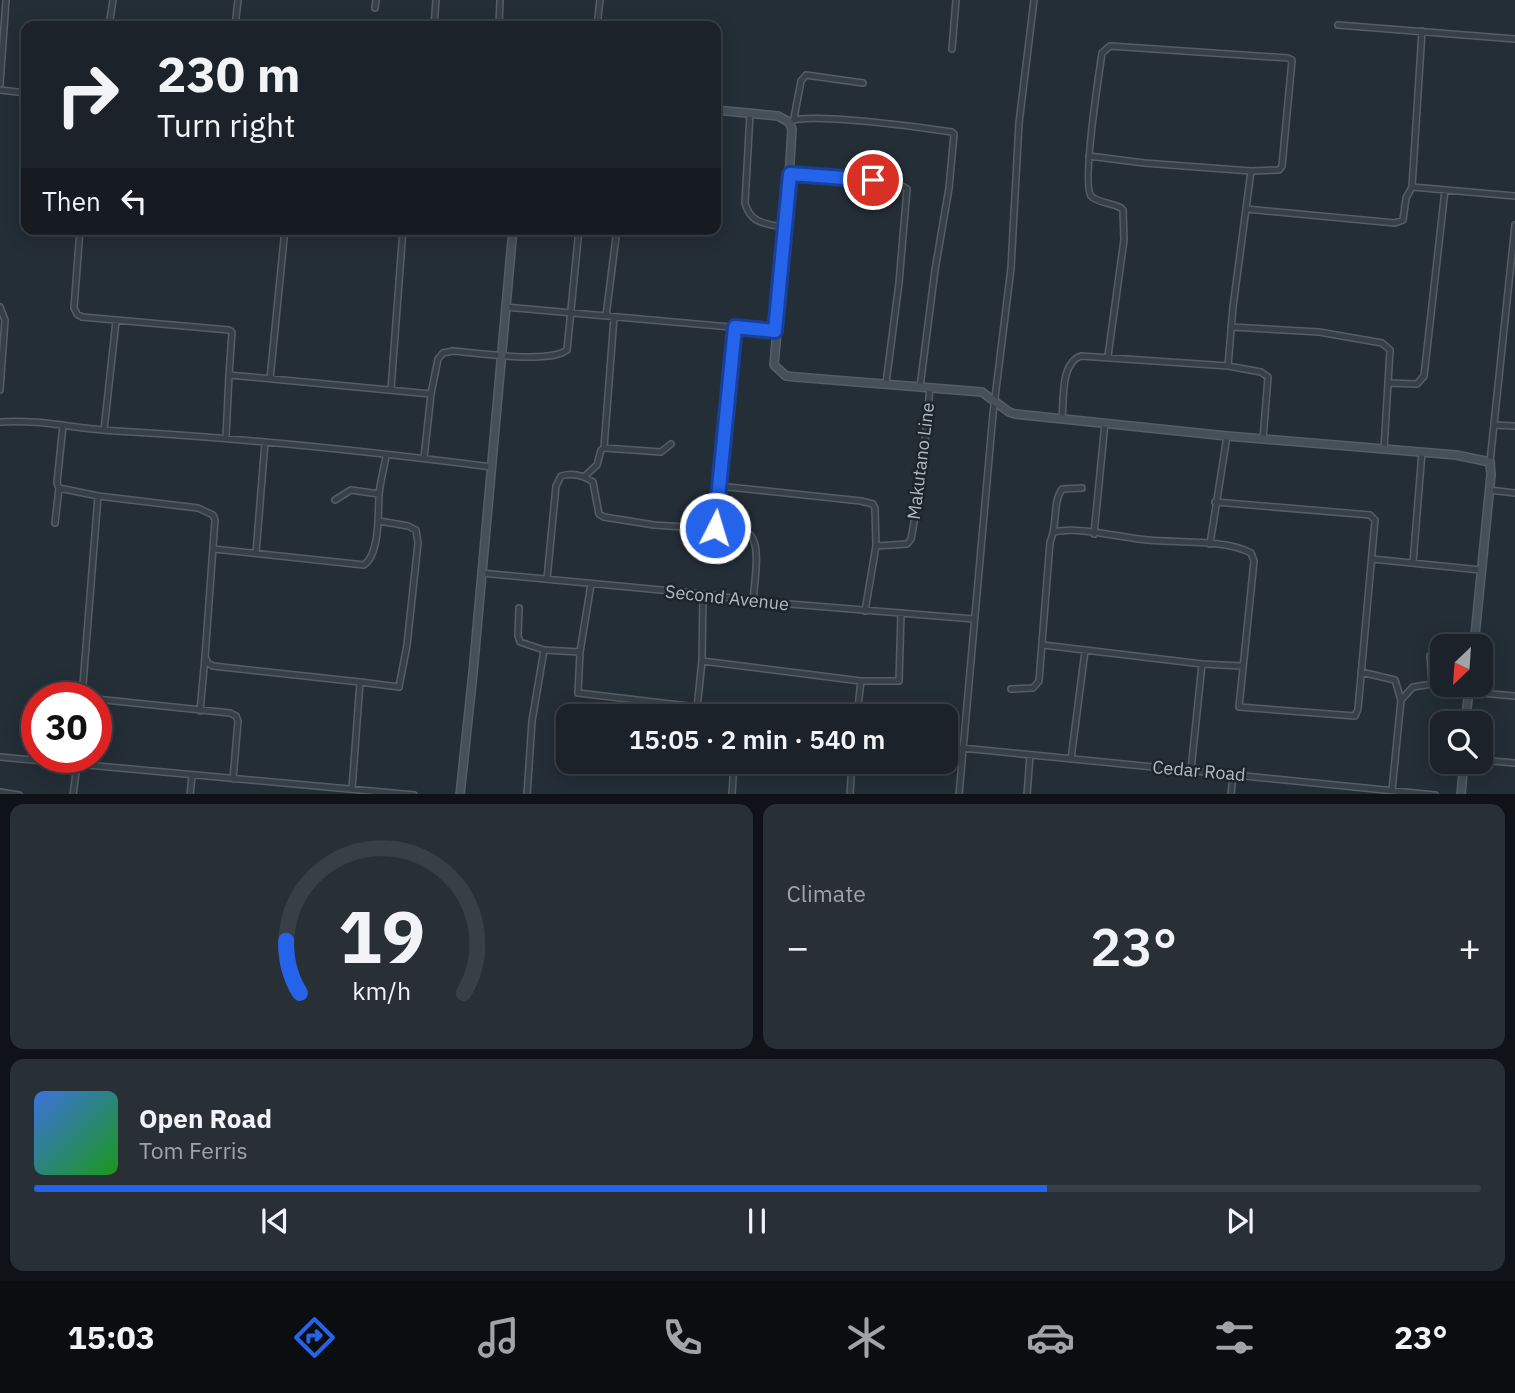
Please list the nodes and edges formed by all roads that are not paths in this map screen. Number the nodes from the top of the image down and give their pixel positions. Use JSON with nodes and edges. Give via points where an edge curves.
{"nodes":[{"id":1,"x":113,"y":0,"type":"edge"},
{"id":2,"x":238,"y":0,"type":"edge"},
{"id":3,"x":376,"y":0,"type":"edge"},
{"id":4,"x":436,"y":0,"type":"edge"},
{"id":5,"x":500,"y":0,"type":"edge"},
{"id":6,"x":600,"y":0,"type":"edge"},
{"id":7,"x":957,"y":0,"type":"edge"},
{"id":8,"x":1034,"y":0,"type":"edge"},
{"id":9,"x":4,"y":4,"type":"edge"},
{"id":10,"x":375,"y":8,"type":"dead end"},
{"id":11,"x":110,"y":21,"type":"edge"},
{"id":12,"x":236,"y":21,"type":"edge"},
{"id":13,"x":434,"y":21,"type":"edge"},
{"id":14,"x":499,"y":21,"type":"edge"},
{"id":15,"x":598,"y":21,"type":"edge"},
{"id":16,"x":1338,"y":25,"type":"dead end"},
{"id":17,"x":1422,"y":32,"type":"junction"},
{"id":18,"x":1515,"y":39,"type":"edge"},
{"id":19,"x":952,"y":49,"type":"dead end"},
{"id":20,"x":863,"y":83,"type":"dead end"},
{"id":21,"x":0,"y":84,"type":"edge"},
{"id":22,"x":0,"y":90,"type":"edge"},
{"id":23,"x":21,"y":92,"type":"edge"},
{"id":24,"x":721,"y":111,"type":"edge"},
{"id":25,"x":750,"y":114,"type":"junction"},
{"id":26,"x":792,"y":120,"type":"junction"},
{"id":27,"x":1089,"y":156,"type":"junction"},
{"id":28,"x":1251,"y":172,"type":"junction"},
{"id":29,"x":790,"y":174,"type":"junction"},
{"id":30,"x":1412,"y":187,"type":"junction"},
{"id":31,"x":1445,"y":190,"type":"junction"},
{"id":32,"x":1515,"y":196,"type":"edge"},
{"id":33,"x":1246,"y":209,"type":"junction"},
{"id":34,"x":1515,"y":225,"type":"edge"},
{"id":35,"x":786,"y":228,"type":"junction"},
{"id":36,"x":80,"y":235,"type":"edge"},
{"id":37,"x":284,"y":235,"type":"edge"},
{"id":38,"x":403,"y":235,"type":"edge"},
{"id":39,"x":512,"y":235,"type":"edge"},
{"id":40,"x":578,"y":235,"type":"edge"},
{"id":41,"x":616,"y":235,"type":"edge"},
{"id":42,"x":0,"y":307,"type":"edge"},
{"id":43,"x":505,"y":307,"type":"junction"},
{"id":44,"x":570,"y":312,"type":"junction"},
{"id":45,"x":606,"y":316,"type":"junction"},
{"id":46,"x":614,"y":317,"type":"junction"},
{"id":47,"x":116,"y":321,"type":"junction"},
{"id":48,"x":735,"y":327,"type":"junction"},
{"id":49,"x":1231,"y":327,"type":"junction"},
{"id":50,"x":775,"y":331,"type":"junction"},
{"id":51,"x":501,"y":355,"type":"junction"},
{"id":52,"x":1108,"y":356,"type":"junction"},
{"id":53,"x":1228,"y":366,"type":"junction"},
{"id":54,"x":229,"y":375,"type":"junction"},
{"id":55,"x":270,"y":379,"type":"junction"},
{"id":56,"x":886,"y":383,"type":"junction"},
{"id":57,"x":1388,"y":383,"type":"junction"},
{"id":58,"x":920,"y":387,"type":"junction"},
{"id":59,"x":930,"y":387,"type":"junction"},
{"id":60,"x":391,"y":389,"type":"junction"},
{"id":61,"x":0,"y":390,"type":"edge"},
{"id":62,"x":432,"y":394,"type":"junction"},
{"id":63,"x":996,"y":401,"type":"junction"},
{"id":64,"x":1062,"y":419,"type":"junction"},
{"id":65,"x":0,"y":422,"type":"edge"},
{"id":66,"x":1105,"y":423,"type":"junction"},
{"id":67,"x":63,"y":425,"type":"junction"},
{"id":68,"x":1494,"y":425,"type":"junction"},
{"id":69,"x":1515,"y":426,"type":"edge"},
{"id":70,"x":104,"y":430,"type":"junction"},
{"id":71,"x":1227,"y":436,"type":"junction"},
{"id":72,"x":226,"y":437,"type":"junction"},
{"id":73,"x":1264,"y":439,"type":"junction"},
{"id":74,"x":265,"y":442,"type":"junction"},
{"id":75,"x":671,"y":444,"type":"dead end"},
{"id":76,"x":604,"y":448,"type":"junction"},
{"id":77,"x":1384,"y":449,"type":"junction"},
{"id":78,"x":1422,"y":452,"type":"junction"},
{"id":79,"x":386,"y":456,"type":"junction"},
{"id":80,"x":424,"y":458,"type":"junction"},
{"id":81,"x":1490,"y":462,"type":"junction"},
{"id":82,"x":492,"y":467,"type":"junction"},
{"id":83,"x":585,"y":476,"type":"junction"},
{"id":84,"x":719,"y":486,"type":"junction"},
{"id":85,"x":59,"y":488,"type":"junction"},
{"id":86,"x":1082,"y":488,"type":"dead end"},
{"id":87,"x":1489,"y":490,"type":"junction"},
{"id":88,"x":1515,"y":493,"type":"edge"},
{"id":89,"x":379,"y":494,"type":"junction"},
{"id":90,"x":98,"y":496,"type":"junction"},
{"id":91,"x":335,"y":499,"type":"dead end"},
{"id":92,"x":1215,"y":502,"type":"junction"},
{"id":93,"x":379,"y":520,"type":"junction"},
{"id":94,"x":55,"y":523,"type":"dead end"},
{"id":95,"x":715,"y":528,"type":"junction"},
{"id":96,"x":1055,"y":532,"type":"junction"},
{"id":97,"x":1094,"y":534,"type":"junction"},
{"id":98,"x":1210,"y":544,"type":"junction"},
{"id":99,"x":876,"y":546,"type":"junction"},
{"id":100,"x":214,"y":550,"type":"junction"},
{"id":101,"x":256,"y":553,"type":"junction"},
{"id":102,"x":1372,"y":559,"type":"junction"},
{"id":103,"x":1413,"y":563,"type":"junction"},
{"id":104,"x":1481,"y":570,"type":"junction"},
{"id":105,"x":481,"y":573,"type":"junction"},
{"id":106,"x":547,"y":579,"type":"junction"},
{"id":107,"x":591,"y":584,"type":"junction"},
{"id":108,"x":703,"y":594,"type":"junction"},
{"id":109,"x":753,"y":601,"type":"junction"},
{"id":110,"x":519,"y":608,"type":"dead end"},
{"id":111,"x":865,"y":611,"type":"junction"},
{"id":112,"x":901,"y":613,"type":"junction"},
{"id":113,"x":974,"y":619,"type":"junction"},
{"id":114,"x":1475,"y":634,"type":"edge"},
{"id":115,"x":1043,"y":645,"type":"junction"},
{"id":116,"x":544,"y":650,"type":"junction"},
{"id":117,"x":1086,"y":651,"type":"junction"},
{"id":118,"x":580,"y":652,"type":"junction"},
{"id":119,"x":205,"y":657,"type":"junction"},
{"id":120,"x":702,"y":661,"type":"junction"},
{"id":121,"x":1202,"y":664,"type":"junction"},
{"id":122,"x":1242,"y":666,"type":"junction"},
{"id":123,"x":1361,"y":672,"type":"junction"},
{"id":124,"x":861,"y":681,"type":"junction"},
{"id":125,"x":83,"y":682,"type":"edge"},
{"id":126,"x":360,"y":682,"type":"junction"},
{"id":127,"x":1430,"y":684,"type":"edge"},
{"id":128,"x":1011,"y":689,"type":"dead end"},
{"id":129,"x":1493,"y":692,"type":"edge"},
{"id":130,"x":1515,"y":696,"type":"edge"},
{"id":131,"x":1401,"y":700,"type":"junction"},
{"id":132,"x":112,"y":701,"type":"edge"},
{"id":133,"x":661,"y":704,"type":"edge"},
{"id":134,"x":697,"y":704,"type":"edge"},
{"id":135,"x":858,"y":704,"type":"edge"},
{"id":136,"x":200,"y":711,"type":"junction"},
{"id":137,"x":962,"y":748,"type":"junction"},
{"id":138,"x":1030,"y":755,"type":"junction"},
{"id":139,"x":0,"y":757,"type":"edge"},
{"id":140,"x":21,"y":759,"type":"edge"},
{"id":141,"x":1071,"y":759,"type":"junction"},
{"id":142,"x":1493,"y":761,"type":"edge"},
{"id":143,"x":1515,"y":763,"type":"edge"},
{"id":144,"x":112,"y":768,"type":"edge"},
{"id":145,"x":1191,"y":769,"type":"junction"},
{"id":146,"x":76,"y":773,"type":"edge"},
{"id":147,"x":733,"y":774,"type":"edge"},
{"id":148,"x":851,"y":774,"type":"edge"},
{"id":149,"x":1233,"y":774,"type":"junction"},
{"id":150,"x":1463,"y":774,"type":"edge"},
{"id":151,"x":192,"y":776,"type":"junction"},
{"id":152,"x":233,"y":779,"type":"junction"},
{"id":153,"x":1351,"y":786,"type":"junction"},
{"id":154,"x":352,"y":789,"type":"junction"},
{"id":155,"x":1392,"y":790,"type":"junction"},
{"id":156,"x":0,"y":792,"type":"edge"},
{"id":157,"x":19,"y":794,"type":"edge"},
{"id":158,"x":73,"y":794,"type":"edge"},
{"id":159,"x":190,"y":794,"type":"edge"},
{"id":160,"x":395,"y":794,"type":"edge"},
{"id":161,"x":414,"y":794,"type":"edge"},
{"id":162,"x":460,"y":794,"type":"edge"},
{"id":163,"x":527,"y":794,"type":"edge"},
{"id":164,"x":732,"y":794,"type":"edge"},
{"id":165,"x":849,"y":794,"type":"edge"},
{"id":166,"x":959,"y":794,"type":"edge"},
{"id":167,"x":1027,"y":794,"type":"edge"},
{"id":168,"x":1231,"y":794,"type":"edge"},
{"id":169,"x":1350,"y":794,"type":"edge"},
{"id":170,"x":1435,"y":794,"type":"edge"},
{"id":171,"x":1461,"y":794,"type":"edge"}],
"edges":[{"from":1,"to":11,"type":"street"},
{"from":2,"to":12,"type":"street"},
{"from":3,"to":10,"type":"street"},
{"from":4,"to":13,"type":"street"},
{"from":5,"to":14,"type":"street"},
{"from":6,"to":15,"type":"street"},
{"from":7,"to":19,"type":"street"},
{"from":8,"to":63,"type":"street"},
{"from":9,"to":21,"type":"street"},
{"from":16,"to":17,"type":"street"},
{"from":17,"to":18,"type":"street"},
{"from":17,"to":30,"type":"street"},
{"from":20,"to":26,"type":"street","via":[[806,75]]},
{"from":22,"to":23,"type":"street"},
{"from":24,"to":25,"type":"street"},
{"from":25,"to":26,"type":"street"},
{"from":25,"to":35,"type":"street","via":[[748,214],[754,220]]},
{"from":26,"to":29,"type":"street"},
{"from":26,"to":58,"type":"street","via":[[868,122],[954,134]]},
{"from":27,"to":28,"type":"street"},
{"from":27,"to":28,"type":"street","via":[[1101,57],[1110,46],[1288,58],[1292,60],[1282,166]]},
{"from":27,"to":52,"type":"street","via":[[1090,195],[1123,210],[1124,240]]},
{"from":28,"to":33,"type":"street"},
{"from":29,"to":35,"type":"street"},
{"from":29,"to":56,"type":"street","via":[[873,180],[907,189]]},
{"from":30,"to":31,"type":"street"},
{"from":30,"to":33,"type":"street","via":[[1403,220],[1395,223]]},
{"from":31,"to":32,"type":"street"},
{"from":31,"to":57,"type":"street","via":[[1424,376],[1417,384]]},
{"from":33,"to":49,"type":"street"},
{"from":34,"to":68,"type":"street"},
{"from":35,"to":50,"type":"street"},
{"from":36,"to":47,"type":"street","via":[[76,312],[82,317]]},
{"from":37,"to":55,"type":"street"},
{"from":38,"to":60,"type":"street"},
{"from":39,"to":43,"type":"street"},
{"from":40,"to":44,"type":"street"},
{"from":41,"to":45,"type":"street"},
{"from":42,"to":61,"type":"street","via":[[5,320]]},
{"from":43,"to":44,"type":"street"},
{"from":43,"to":51,"type":"street"},
{"from":44,"to":45,"type":"street"},
{"from":44,"to":51,"type":"street","via":[[569,343],[563,353]]},
{"from":45,"to":46,"type":"street"},
{"from":46,"to":48,"type":"street"},
{"from":46,"to":76,"type":"street"},
{"from":47,"to":54,"type":"street","via":[[231,330]]},
{"from":47,"to":70,"type":"street"},
{"from":48,"to":50,"type":"street"},
{"from":48,"to":84,"type":"street"},
{"from":49,"to":53,"type":"street"},
{"from":49,"to":57,"type":"street","via":[[1319,332],[1381,343],[1390,349]]},
{"from":50,"to":56,"type":"street","via":[[774,365],[786,376]]},
{"from":51,"to":62,"type":"street","via":[[443,353]]},
{"from":51,"to":82,"type":"street"},
{"from":52,"to":53,"type":"street"},
{"from":52,"to":64,"type":"street","via":[[1081,356],[1071,361]]},
{"from":53,"to":73,"type":"street","via":[[1268,377]]},
{"from":54,"to":55,"type":"street"},
{"from":54,"to":72,"type":"street"},
{"from":55,"to":60,"type":"street"},
{"from":56,"to":58,"type":"street"},
{"from":57,"to":77,"type":"street"},
{"from":58,"to":59,"type":"street"},
{"from":59,"to":63,"type":"street","via":[[982,392]]},
{"from":59,"to":99,"type":"street","name":"Makutano Line","via":[[911,539],[907,544]]},
{"from":60,"to":62,"type":"street"},
{"from":62,"to":80,"type":"street"},
{"from":63,"to":64,"type":"street","via":[[1015,414]]},
{"from":63,"to":113,"type":"street"},
{"from":64,"to":66,"type":"street"},
{"from":65,"to":67,"type":"street"},
{"from":66,"to":71,"type":"street"},
{"from":66,"to":97,"type":"street"},
{"from":67,"to":70,"type":"street"},
{"from":67,"to":85,"type":"street"},
{"from":68,"to":69,"type":"street"},
{"from":68,"to":81,"type":"street"},
{"from":70,"to":72,"type":"street"},
{"from":71,"to":73,"type":"street"},
{"from":71,"to":92,"type":"street"},
{"from":72,"to":74,"type":"street"},
{"from":73,"to":77,"type":"street"},
{"from":74,"to":79,"type":"street"},
{"from":74,"to":101,"type":"street"},
{"from":75,"to":76,"type":"street","via":[[661,452]]},
{"from":76,"to":83,"type":"street","via":[[594,470]]},
{"from":77,"to":78,"type":"street"},
{"from":78,"to":81,"type":"street"},
{"from":78,"to":103,"type":"street"},
{"from":79,"to":80,"type":"street"},
{"from":79,"to":89,"type":"street"},
{"from":80,"to":82,"type":"street"},
{"from":81,"to":87,"type":"street"},
{"from":82,"to":105,"type":"street"},
{"from":83,"to":95,"type":"street","via":[[593,482],[599,514],[604,517]]},
{"from":83,"to":106,"type":"street","via":[[561,476],[555,486]]},
{"from":84,"to":95,"type":"street"},
{"from":84,"to":99,"type":"street","via":[[873,504]]},
{"from":85,"to":90,"type":"street"},
{"from":85,"to":94,"type":"street"},
{"from":86,"to":96,"type":"street","via":[[1062,489],[1058,494]]},
{"from":87,"to":88,"type":"street"},
{"from":87,"to":104,"type":"street"},
{"from":89,"to":91,"type":"street","via":[[351,490]]},
{"from":89,"to":93,"type":"street"},
{"from":90,"to":100,"type":"street","via":[[207,511],[215,520]]},
{"from":90,"to":125,"type":"street"},
{"from":92,"to":98,"type":"street"},
{"from":92,"to":102,"type":"street","via":[[1370,515],[1376,526]]},
{"from":93,"to":101,"type":"street","via":[[371,557],[364,565]]},
{"from":93,"to":126,"type":"street","via":[[416,530],[407,645],[399,687]]},
{"from":95,"to":109,"type":"street","via":[[755,539]]},
{"from":96,"to":97,"type":"street"},
{"from":96,"to":115,"type":"street"},
{"from":97,"to":98,"type":"street"},
{"from":98,"to":122,"type":"street","via":[[1240,548],[1253,557]]},
{"from":99,"to":111,"type":"street"},
{"from":100,"to":101,"type":"street"},
{"from":100,"to":119,"type":"street"},
{"from":102,"to":103,"type":"street"},
{"from":102,"to":123,"type":"street"},
{"from":103,"to":104,"type":"street"},
{"from":104,"to":114,"type":"street"},
{"from":105,"to":106,"type":"street","name":"Second Avenue"},
{"from":105,"to":162,"type":"street"},
{"from":106,"to":107,"type":"street","name":"Second Avenue"},
{"from":107,"to":108,"type":"street","name":"Second Avenue"},
{"from":107,"to":118,"type":"street"},
{"from":108,"to":109,"type":"street","name":"Second Avenue"},
{"from":108,"to":120,"type":"street"},
{"from":109,"to":111,"type":"street","name":"Second Avenue"},
{"from":110,"to":116,"type":"street","via":[[518,640]]},
{"from":111,"to":112,"type":"street","name":"Second Avenue"},
{"from":112,"to":113,"type":"street","name":"Second Avenue"},
{"from":112,"to":124,"type":"street","via":[[899,681]]},
{"from":113,"to":137,"type":"street"},
{"from":115,"to":117,"type":"street"},
{"from":115,"to":128,"type":"street","via":[[1037,685]]},
{"from":116,"to":118,"type":"street"},
{"from":116,"to":163,"type":"street"},
{"from":117,"to":121,"type":"street"},
{"from":117,"to":141,"type":"street"},
{"from":118,"to":133,"type":"street","via":[[577,691],[581,695]]},
{"from":119,"to":126,"type":"street","via":[[213,666]]},
{"from":119,"to":136,"type":"street"},
{"from":120,"to":124,"type":"street"},
{"from":120,"to":134,"type":"street"},
{"from":121,"to":122,"type":"street"},
{"from":121,"to":145,"type":"street"},
{"from":122,"to":123,"type":"street","via":[[1238,705],[1242,709],[1352,717],[1358,709]]},
{"from":123,"to":131,"type":"street","via":[[1395,680]]},
{"from":124,"to":135,"type":"street"},
{"from":126,"to":154,"type":"street"},
{"from":127,"to":131,"type":"street","via":[[1413,687]]},
{"from":129,"to":130,"type":"street"},
{"from":131,"to":155,"type":"street"},
{"from":132,"to":136,"type":"street"},
{"from":136,"to":152,"type":"street","via":[[236,716]]},
{"from":137,"to":138,"type":"street","name":"Cedar Road"},
{"from":137,"to":166,"type":"street"},
{"from":138,"to":141,"type":"street","name":"Cedar Road"},
{"from":138,"to":167,"type":"street"},
{"from":139,"to":140,"type":"street"},
{"from":141,"to":145,"type":"street","name":"Cedar Road"},
{"from":142,"to":143,"type":"street"},
{"from":144,"to":151,"type":"street"},
{"from":145,"to":149,"type":"street","name":"Cedar Road"},
{"from":146,"to":158,"type":"street"},
{"from":147,"to":164,"type":"street"},
{"from":148,"to":165,"type":"street"},
{"from":149,"to":153,"type":"street","name":"Cedar Road"},
{"from":149,"to":168,"type":"street"},
{"from":150,"to":171,"type":"street"},
{"from":151,"to":152,"type":"street"},
{"from":151,"to":159,"type":"street"},
{"from":152,"to":154,"type":"street"},
{"from":153,"to":155,"type":"street","name":"Cedar Road"},
{"from":153,"to":169,"type":"street"},
{"from":154,"to":160,"type":"street"},
{"from":155,"to":170,"type":"street","name":"Cedar Road"},
{"from":156,"to":157,"type":"street"},
{"from":160,"to":161,"type":"street"}]}
